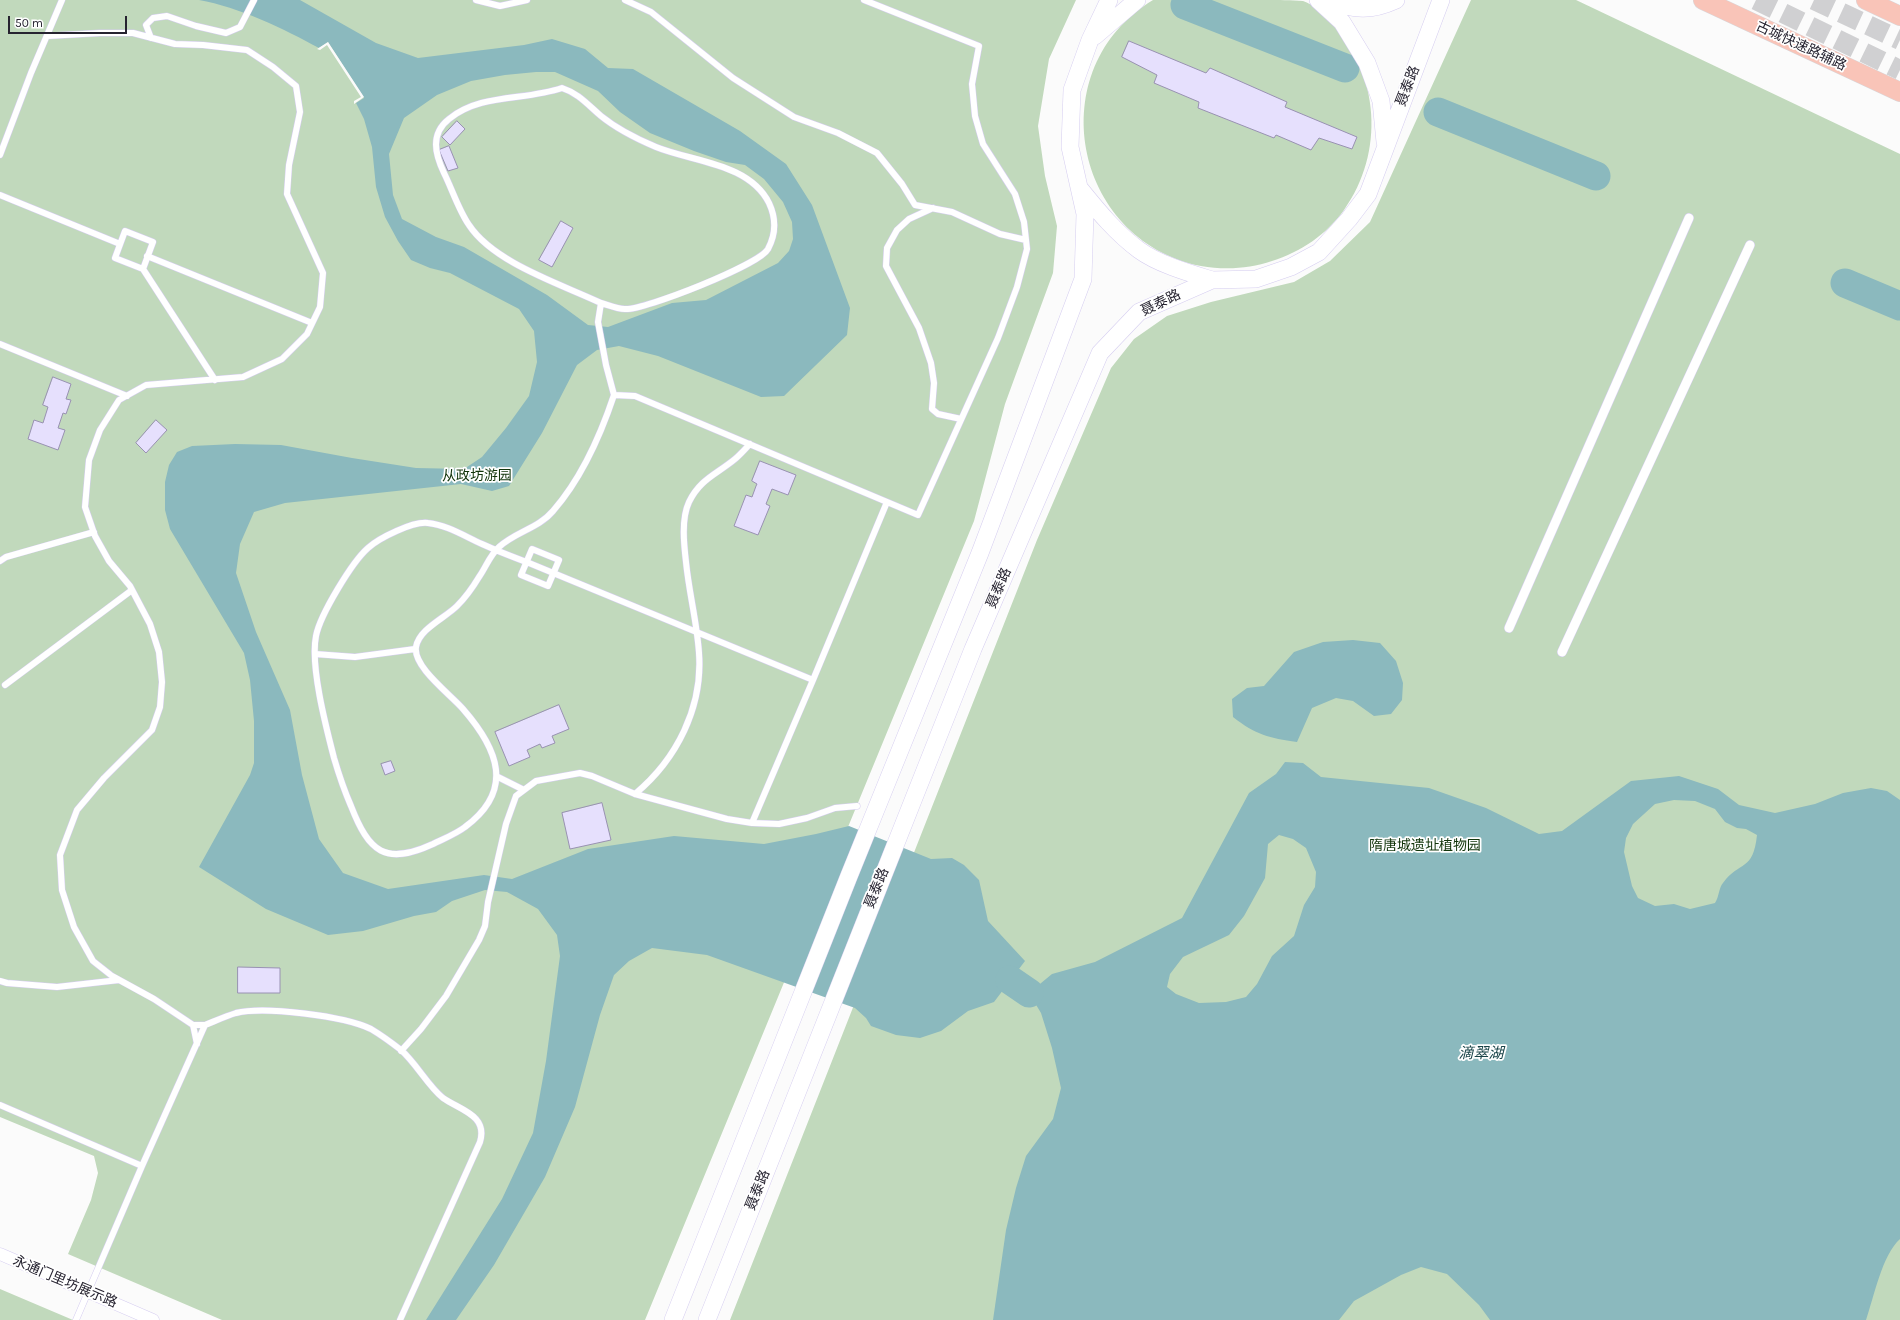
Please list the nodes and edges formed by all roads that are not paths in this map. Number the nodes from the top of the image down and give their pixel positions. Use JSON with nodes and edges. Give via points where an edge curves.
{"nodes":[{"id":1,"x":62,"y":0,"type":"edge"},
{"id":2,"x":254,"y":0,"type":"edge"},
{"id":3,"x":476,"y":0,"type":"edge"},
{"id":4,"x":625,"y":0,"type":"edge"},
{"id":5,"x":864,"y":0,"type":"edge"},
{"id":6,"x":1109,"y":0,"type":"edge"},
{"id":7,"x":1137,"y":0,"type":"edge"},
{"id":8,"x":1318,"y":0,"type":"edge"},
{"id":9,"x":1330,"y":0,"type":"edge"},
{"id":10,"x":1396,"y":0,"type":"edge"},
{"id":11,"x":1441,"y":0,"type":"edge"},
{"id":12,"x":1703,"y":0,"type":"edge"},
{"id":13,"x":1866,"y":0,"type":"edge"},
{"id":14,"x":525,"y":1,"type":"edge"},
{"id":15,"x":1900,"y":16,"type":"edge"},
{"id":16,"x":47,"y":36,"type":"junction"},
{"id":17,"x":151,"y":38,"type":"junction"},
{"id":18,"x":1090,"y":40,"type":"junction"},
{"id":19,"x":1900,"y":92,"type":"edge"},
{"id":20,"x":1385,"y":146,"type":"junction"},
{"id":21,"x":0,"y":155,"type":"edge"},
{"id":22,"x":1079,"y":186,"type":"junction"},
{"id":23,"x":0,"y":195,"type":"edge"},
{"id":24,"x":933,"y":208,"type":"junction"},
{"id":25,"x":1689,"y":218,"type":"dead end"},
{"id":26,"x":1026,"y":240,"type":"junction"},
{"id":27,"x":120,"y":244,"type":"junction"},
{"id":28,"x":1750,"y":246,"type":"dead end"},
{"id":29,"x":147,"y":256,"type":"junction"},
{"id":30,"x":143,"y":269,"type":"junction"},
{"id":31,"x":1212,"y":280,"type":"junction"},
{"id":32,"x":601,"y":303,"type":"junction"},
{"id":33,"x":312,"y":323,"type":"junction"},
{"id":34,"x":0,"y":344,"type":"edge"},
{"id":35,"x":215,"y":380,"type":"junction"},
{"id":36,"x":614,"y":395,"type":"junction"},
{"id":37,"x":127,"y":396,"type":"junction"},
{"id":38,"x":962,"y":419,"type":"junction"},
{"id":39,"x":750,"y":444,"type":"junction"},
{"id":40,"x":887,"y":502,"type":"junction"},
{"id":41,"x":94,"y":532,"type":"junction"},
{"id":42,"x":495,"y":550,"type":"junction"},
{"id":43,"x":0,"y":561,"type":"edge"},
{"id":44,"x":526,"y":562,"type":"junction"},
{"id":45,"x":554,"y":573,"type":"junction"},
{"id":46,"x":132,"y":590,"type":"junction"},
{"id":47,"x":1509,"y":628,"type":"dead end"},
{"id":48,"x":697,"y":632,"type":"junction"},
{"id":49,"x":415,"y":649,"type":"junction"},
{"id":50,"x":1562,"y":652,"type":"dead end"},
{"id":51,"x":315,"y":654,"type":"junction"},
{"id":52,"x":813,"y":680,"type":"junction"},
{"id":53,"x":5,"y":685,"type":"dead end"},
{"id":54,"x":498,"y":777,"type":"junction"},
{"id":55,"x":524,"y":790,"type":"junction"},
{"id":56,"x":635,"y":794,"type":"junction"},
{"id":57,"x":857,"y":806,"type":"dead end"},
{"id":58,"x":752,"y":823,"type":"junction"},
{"id":59,"x":119,"y":980,"type":"junction"},
{"id":60,"x":0,"y":981,"type":"edge"},
{"id":61,"x":193,"y":1025,"type":"junction"},
{"id":62,"x":205,"y":1025,"type":"junction"},
{"id":63,"x":196,"y":1044,"type":"junction"},
{"id":64,"x":401,"y":1051,"type":"junction"},
{"id":65,"x":0,"y":1105,"type":"edge"},
{"id":66,"x":142,"y":1166,"type":"junction"},
{"id":67,"x":0,"y":1254,"type":"edge"},
{"id":68,"x":88,"y":1292,"type":"junction"},
{"id":69,"x":76,"y":1320,"type":"edge"},
{"id":70,"x":153,"y":1320,"type":"edge"},
{"id":71,"x":400,"y":1320,"type":"edge"},
{"id":72,"x":673,"y":1320,"type":"edge"},
{"id":73,"x":707,"y":1320,"type":"edge"}],
"edges":[{"from":1,"to":16,"type":"lane"},
{"from":2,"to":17,"type":"lane","via":[[240,27],[226,33],[167,16],[153,18],[146,25]]},
{"from":3,"to":14,"type":"lane","via":[[500,6]]},
{"from":4,"to":24,"type":"lane","via":[[651,12],[733,78],[794,117],[838,133],[877,153],[915,205]]},
{"from":5,"to":26,"type":"lane","via":[[979,46],[972,84],[975,116],[983,144],[1015,194],[1024,222]]},
{"from":6,"to":18,"type":"main road"},
{"from":7,"to":18,"type":"main road"},
{"from":8,"to":20,"type":"main road","via":[[1342,22],[1367,63],[1381,101]]},
{"from":9,"to":10,"type":"main road","via":[[1346,8],[1380,8]]},
{"from":11,"to":20,"type":"main road","name":"聂泰路"},
{"from":12,"to":19,"type":"main road","name":"古城快速路辅路"},
{"from":13,"to":15,"type":"main road"},
{"from":16,"to":17,"type":"lane","via":[[132,33]]},
{"from":16,"to":21,"type":"lane"},
{"from":17,"to":33,"type":"lane","via":[[175,44],[247,50],[296,86],[300,112],[289,165],[287,194],[324,273],[320,307]]},
{"from":18,"to":22,"type":"main road","via":[[1072,90],[1070,147]]},
{"from":20,"to":31,"type":"main road","name":"聂泰路","via":[[1368,194],[1319,252],[1290,267],[1256,279]]},
{"from":22,"to":31,"type":"main road","via":[[1105,220],[1139,250],[1182,271]]},
{"from":22,"to":72,"type":"main road","via":[[1085,214],[1083,279],[971,573]]},
{"from":23,"to":27,"type":"lane"},
{"from":24,"to":26,"type":"lane","via":[[952,212],[1000,234]]},
{"from":24,"to":38,"type":"lane","via":[[909,219],[897,230],[887,248],[886,266],[918,328],[931,363],[934,383],[932,409],[938,414]]},
{"from":25,"to":47,"type":"street","via":[[1664,280]]},
{"from":26,"to":38,"type":"lane","via":[[1027,249],[1017,287],[998,338]]},
{"from":27,"to":29,"type":"lane","via":[[125,231],[153,242]]},
{"from":27,"to":30,"type":"lane","via":[[115,258]]},
{"from":28,"to":50,"type":"street"},
{"from":29,"to":30,"type":"lane"},
{"from":29,"to":33,"type":"lane"},
{"from":30,"to":35,"type":"lane"},
{"from":31,"to":73,"type":"main road","name":"聂泰路","via":[[1139,312],[1100,353],[973,648]]},
{"from":32,"to":32,"type":"lane","via":[[520,266],[489,247],[469,225],[439,163],[434,144],[437,132],[447,120],[465,108],[492,100],[562,88],[584,100],[601,116],[646,142],[745,177],[758,187],[769,202],[774,217],[774,232],[768,250],[754,260],[687,292],[651,304],[625,309]]},
{"from":32,"to":36,"type":"lane","via":[[598,322]]},
{"from":33,"to":35,"type":"lane","via":[[307,334],[282,359],[243,377]]},
{"from":34,"to":37,"type":"lane"},
{"from":35,"to":37,"type":"lane","via":[[146,386]]},
{"from":36,"to":39,"type":"lane","via":[[635,396]]},
{"from":36,"to":42,"type":"lane","via":[[603,428],[565,496],[551,514]]},
{"from":37,"to":41,"type":"lane","via":[[119,400],[100,430],[89,460],[86,507]]},
{"from":38,"to":40,"type":"lane","via":[[918,515]]},
{"from":39,"to":40,"type":"lane"},
{"from":39,"to":48,"type":"lane","via":[[734,460],[696,488],[688,504],[685,550]]},
{"from":40,"to":52,"type":"lane"},
{"from":41,"to":43,"type":"lane","via":[[6,557]]},
{"from":41,"to":46,"type":"lane","via":[[109,560]]},
{"from":42,"to":44,"type":"lane"},
{"from":42,"to":49,"type":"lane","via":[[466,596],[420,636]]},
{"from":42,"to":51,"type":"lane","via":[[443,526],[423,522],[391,533],[368,548],[349,571],[316,634]]},
{"from":44,"to":45,"type":"lane"},
{"from":44,"to":45,"type":"lane","via":[[521,575],[548,586]]},
{"from":44,"to":45,"type":"lane","via":[[532,549],[559,560]]},
{"from":45,"to":48,"type":"lane"},
{"from":46,"to":53,"type":"lane"},
{"from":46,"to":59,"type":"lane","via":[[150,624],[159,652],[162,682],[160,707],[152,730],[104,778],[77,810],[60,855],[62,890],[74,927],[93,961]]},
{"from":48,"to":52,"type":"lane"},
{"from":48,"to":56,"type":"lane","via":[[700,654],[697,694],[687,727],[671,756]]},
{"from":49,"to":51,"type":"lane","via":[[355,657]]},
{"from":49,"to":54,"type":"lane","via":[[418,661],[463,709],[480,732],[493,755]]},
{"from":51,"to":54,"type":"lane","via":[[327,729],[339,778],[366,838],[374,849],[387,854],[419,851],[465,827],[484,808],[495,791]]},
{"from":52,"to":58,"type":"lane"},
{"from":54,"to":55,"type":"lane"},
{"from":55,"to":56,"type":"lane","via":[[536,781],[580,773]]},
{"from":55,"to":64,"type":"lane","via":[[516,796],[508,817],[488,902],[485,926],[476,946],[446,996],[421,1030]]},
{"from":56,"to":58,"type":"lane","via":[[727,819]]},
{"from":57,"to":58,"type":"lane","via":[[835,808],[779,824]]},
{"from":59,"to":60,"type":"lane","via":[[56,987]]},
{"from":59,"to":61,"type":"lane"},
{"from":61,"to":62,"type":"lane"},
{"from":61,"to":63,"type":"lane"},
{"from":62,"to":63,"type":"lane"},
{"from":62,"to":64,"type":"lane","via":[[237,1013],[320,1015],[370,1029]]},
{"from":63,"to":66,"type":"lane"},
{"from":64,"to":71,"type":"lane","via":[[443,1098],[467,1110],[478,1120],[483,1134]]},
{"from":65,"to":66,"type":"lane"},
{"from":66,"to":68,"type":"lane"},
{"from":67,"to":68,"type":"street","name":"永通门里坊展示路"},
{"from":68,"to":69,"type":"lane"},
{"from":68,"to":70,"type":"street","name":"永通门里坊展示路"}]}
